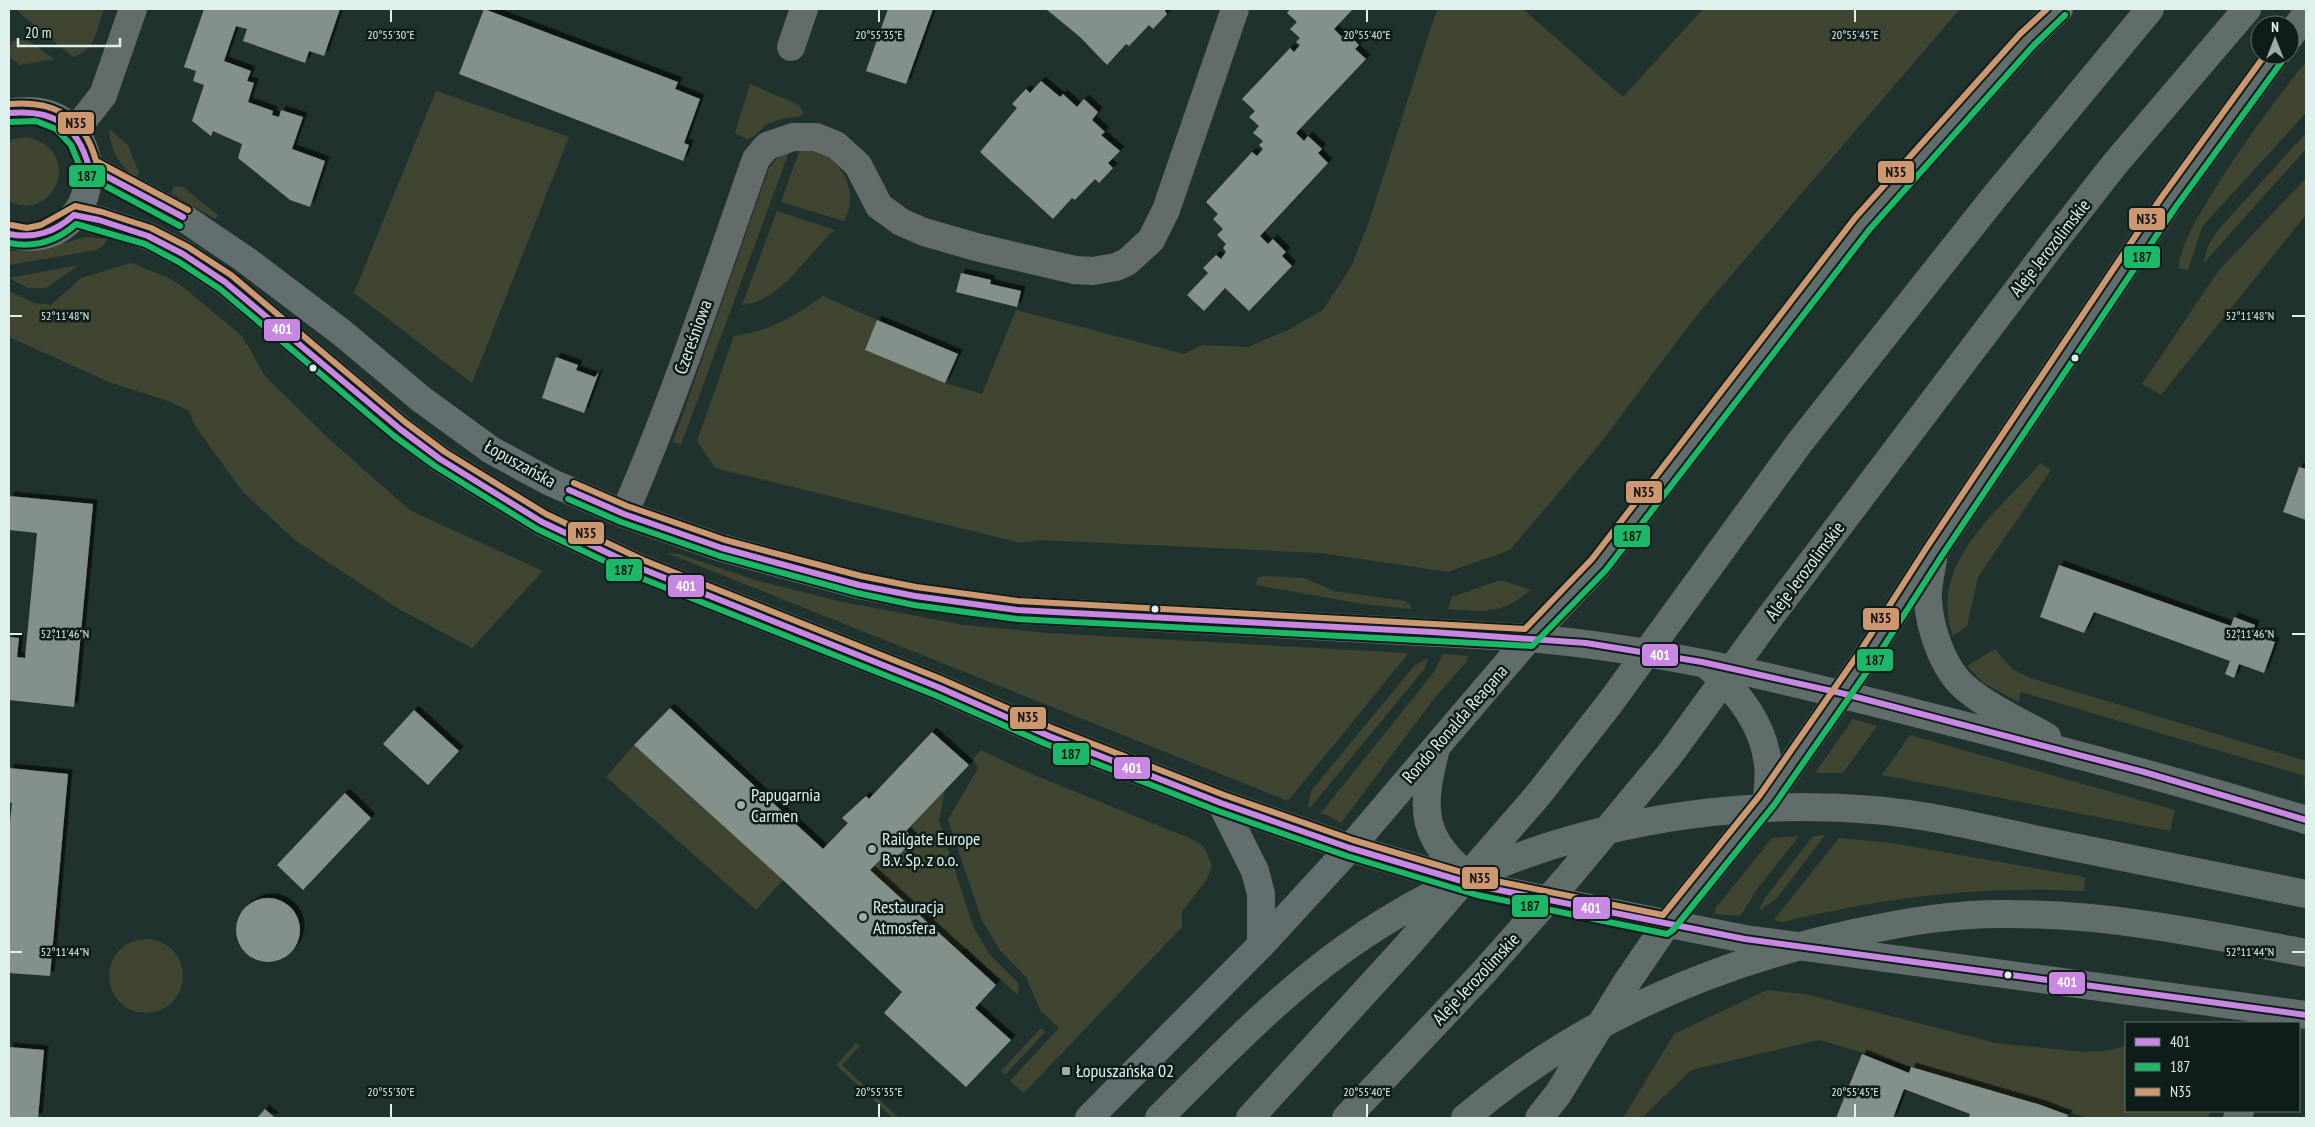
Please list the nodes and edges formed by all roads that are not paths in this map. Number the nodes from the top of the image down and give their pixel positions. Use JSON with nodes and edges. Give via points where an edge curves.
{"nodes":[{"id":1,"x":133,"y":9,"type":"edge"},
{"id":2,"x":804,"y":9,"type":"edge"},
{"id":3,"x":1235,"y":9,"type":"edge"},
{"id":4,"x":2050,"y":9,"type":"edge"},
{"id":5,"x":2059,"y":9,"type":"edge"},
{"id":6,"x":2150,"y":9,"type":"edge"},
{"id":7,"x":2247,"y":9,"type":"edge"},
{"id":8,"x":2027,"y":40,"type":"junction"},
{"id":9,"x":791,"y":46,"type":"dead end"},
{"id":10,"x":2269,"y":65,"type":"edge"},
{"id":11,"x":9,"y":113,"type":"edge"},
{"id":12,"x":74,"y":132,"type":"junction"},
{"id":13,"x":89,"y":167,"type":"junction"},
{"id":14,"x":74,"y":215,"type":"junction"},
{"id":15,"x":9,"y":234,"type":"edge"},
{"id":16,"x":624,"y":514,"type":"junction"},
{"id":17,"x":1934,"y":552,"type":"junction"},
{"id":18,"x":1529,"y":638,"type":"junction"},
{"id":19,"x":1702,"y":662,"type":"junction"},
{"id":20,"x":1841,"y":693,"type":"junction"},
{"id":21,"x":1437,"y":744,"type":"junction"},
{"id":22,"x":2080,"y":755,"type":"junction"},
{"id":23,"x":1767,"y":800,"type":"junction"},
{"id":24,"x":1221,"y":803,"type":"junction"},
{"id":25,"x":2306,"y":820,"type":"edge"},
{"id":26,"x":1350,"y":848,"type":"junction"},
{"id":27,"x":1439,"y":864,"type":"junction"},
{"id":28,"x":2306,"y":894,"type":"edge"},
{"id":29,"x":1666,"y":925,"type":"junction"},
{"id":30,"x":1261,"y":945,"type":"junction"},
{"id":31,"x":2306,"y":953,"type":"edge"},
{"id":32,"x":2306,"y":1015,"type":"edge"},
{"id":33,"x":2269,"y":1016,"type":"edge"},
{"id":34,"x":1089,"y":1118,"type":"edge"},
{"id":35,"x":1159,"y":1118,"type":"edge"},
{"id":36,"x":1250,"y":1118,"type":"edge"},
{"id":37,"x":1346,"y":1118,"type":"edge"},
{"id":38,"x":1465,"y":1118,"type":"edge"},
{"id":39,"x":1539,"y":1118,"type":"edge"}],
"edges":[{"from":1,"to":12,"type":"street","via":[[103,95]]},
{"from":2,"to":9,"type":"street"},
{"from":3,"to":16,"type":"street","name":"Czereśniowa","via":[[1166,210],[1151,240],[1127,262],[1116,267],[1075,270],[924,232],[901,222],[879,206],[858,166],[836,145],[816,138],[793,137],[767,146],[756,159],[648,461]]},
{"from":4,"to":8,"type":"street"},
{"from":5,"to":8,"type":"main road","name":"Rondo Ronalda Reagana"},
{"from":6,"to":36,"type":"main road","via":[[1996,195],[1800,442],[1538,795]]},
{"from":7,"to":37,"type":"main road","name":"Aleje Jerozolimskie","via":[[2114,165],[2053,243],[1670,754],[1482,974]]},
{"from":8,"to":18,"type":"main road","name":"Rondo Ronalda Reagana","via":[[1862,224],[1599,565]]},
{"from":10,"to":17,"type":"main road","via":[[2168,203]]},
{"from":11,"to":12,"type":"main road","via":[[35,111],[50,115]]},
{"from":12,"to":13,"type":"main road","via":[[84,148]]},
{"from":13,"to":14,"type":"main road","via":[[86,192]]},
{"from":13,"to":16,"type":"main road","name":"Łopuszańska","via":[[181,216],[246,260],[421,399],[491,450],[550,482]]},
{"from":14,"to":15,"type":"main road","via":[[60,227],[42,235]]},
{"from":14,"to":24,"type":"main road","name":"Łopuszańska","via":[[148,236],[183,254],[225,282],[440,459],[542,522],[640,568]]},
{"from":16,"to":18,"type":"main road","name":"Łopuszańska","via":[[722,548],[858,585],[1017,610]]},
{"from":17,"to":20,"type":"main road"},
{"from":17,"to":22,"type":"main road","via":[[1928,600],[1942,653],[1952,672],[1966,689],[1984,701]]},
{"from":18,"to":19,"type":"main road","via":[[1601,645]]},
{"from":18,"to":21,"type":"main road","name":"Rondo Ronalda Reagana"},
{"from":19,"to":20,"type":"main road"},
{"from":19,"to":23,"type":"main road","via":[[1744,702],[1764,741],[1769,766]]},
{"from":20,"to":22,"type":"main road"},
{"from":20,"to":23,"type":"main road"},
{"from":21,"to":26,"type":"main road","name":"Rondo Ronalda Reagana"},
{"from":21,"to":27,"type":"main road","via":[[1428,779],[1426,807]]},
{"from":22,"to":25,"type":"main road"},
{"from":23,"to":29,"type":"main road"},
{"from":24,"to":26,"type":"main road","name":"Łopuszańska"},
{"from":24,"to":30,"type":"main road","via":[[1255,871],[1261,894]]},
{"from":26,"to":27,"type":"main road"},
{"from":26,"to":30,"type":"main road"},
{"from":27,"to":29,"type":"main road","via":[[1479,886]]},
{"from":28,"to":35,"type":"main road","via":[[1952,822],[1877,811],[1798,807],[1740,810],[1671,816],[1614,827],[1542,848],[1482,871],[1403,911],[1346,948],[1288,992]]},
{"from":29,"to":33,"type":"main road"},
{"from":29,"to":39,"type":"main road","via":[[1558,1094]]},
{"from":30,"to":34,"type":"main road"},
{"from":31,"to":38,"type":"main road","via":[[2118,919],[2053,915],[1957,916],[1900,923],[1737,964],[1619,1014],[1531,1068]]},
{"from":32,"to":33,"type":"main road"}]}
